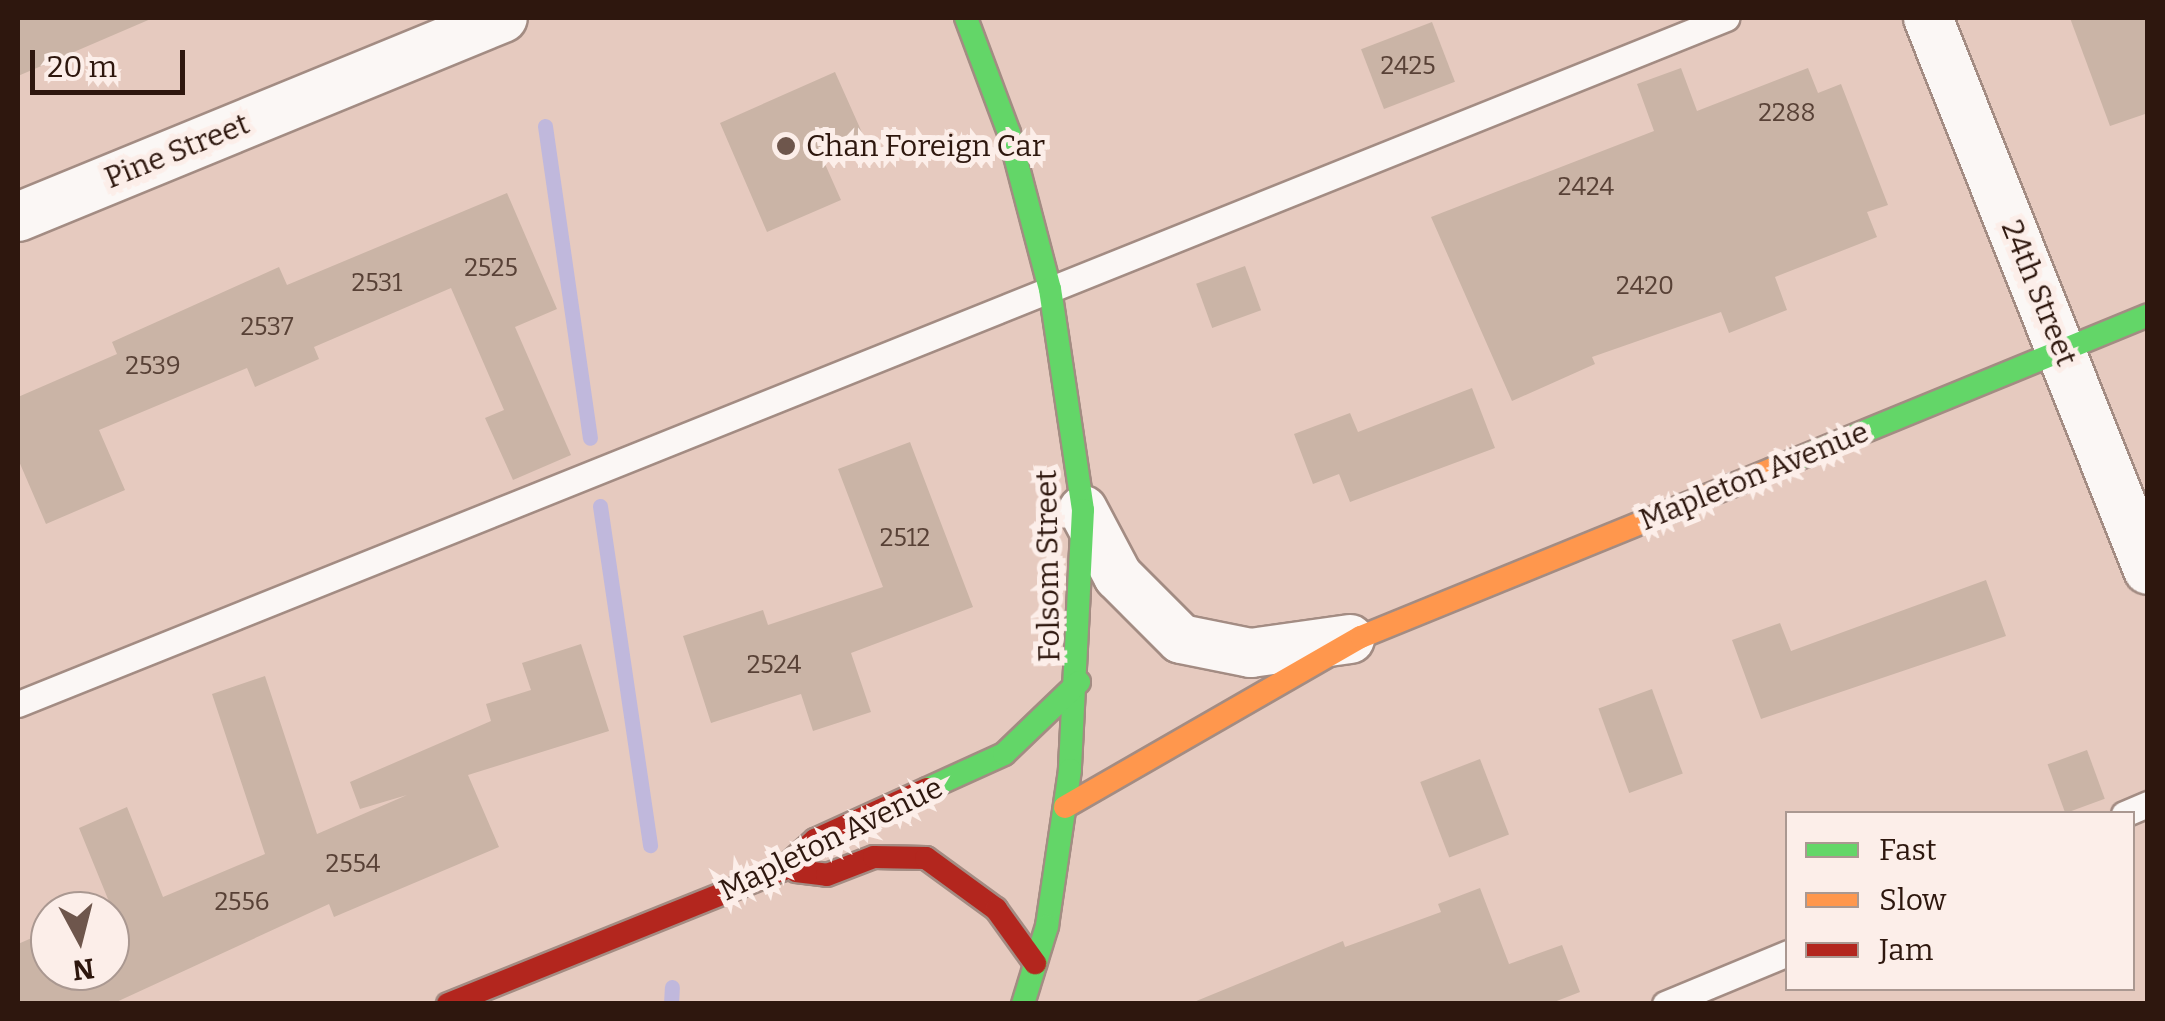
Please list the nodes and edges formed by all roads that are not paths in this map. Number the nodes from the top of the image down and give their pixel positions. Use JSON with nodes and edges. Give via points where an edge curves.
{"nodes":[{"id":1,"x":502,"y":18,"type":"edge"},
{"id":2,"x":966,"y":18,"type":"edge"},
{"id":3,"x":1726,"y":18,"type":"edge"},
{"id":4,"x":1928,"y":18,"type":"edge"},
{"id":5,"x":18,"y":217,"type":"edge"},
{"id":6,"x":1050,"y":288,"type":"junction"},
{"id":7,"x":2148,"y":314,"type":"edge"},
{"id":8,"x":2062,"y":349,"type":"junction"},
{"id":9,"x":1083,"y":510,"type":"junction"},
{"id":10,"x":2148,"y":570,"type":"edge"},
{"id":11,"x":1361,"y":637,"type":"junction"},
{"id":12,"x":1079,"y":682,"type":"junction"},
{"id":13,"x":18,"y":704,"type":"edge"},
{"id":14,"x":1065,"y":807,"type":"junction"},
{"id":15,"x":782,"y":870,"type":"junction"},
{"id":16,"x":1785,"y":954,"type":"edge"},
{"id":17,"x":1035,"y":963,"type":"junction"},
{"id":18,"x":448,"y":1004,"type":"edge"},
{"id":19,"x":1023,"y":1004,"type":"edge"},
{"id":20,"x":1664,"y":1004,"type":"edge"}],
"edges":[{"from":1,"to":5,"type":"street","name":"Pine Street"},
{"from":2,"to":6,"type":"street","name":"Folsom Street","via":[[1009,133]]},
{"from":3,"to":6,"type":"lane"},
{"from":4,"to":8,"type":"street","name":"24th Street"},
{"from":6,"to":9,"type":"street","name":"Folsom Street"},
{"from":6,"to":13,"type":"lane"},
{"from":7,"to":8,"type":"street","name":"Mapleton Avenue"},
{"from":8,"to":10,"type":"street","name":"24th Street"},
{"from":8,"to":11,"type":"street","name":"Mapleton Avenue"},
{"from":9,"to":11,"type":"street","name":"Mapleton Avenue","via":[[1118,576],[1181,639],[1251,654]]},
{"from":9,"to":12,"type":"street","name":"Folsom Street"},
{"from":11,"to":14,"type":"street","name":"Mapleton Avenue"},
{"from":12,"to":14,"type":"street","name":"Folsom Street"},
{"from":12,"to":15,"type":"street","name":"Mapleton Avenue","via":[[1004,754],[815,840]]},
{"from":14,"to":17,"type":"street","name":"Folsom Street"},
{"from":15,"to":17,"type":"street","via":[[827,874],[874,856],[926,858],[996,909]]},
{"from":15,"to":18,"type":"street","name":"Mapleton Avenue"},
{"from":16,"to":20,"type":"lane"},
{"from":17,"to":19,"type":"street","name":"Folsom Street"}]}
